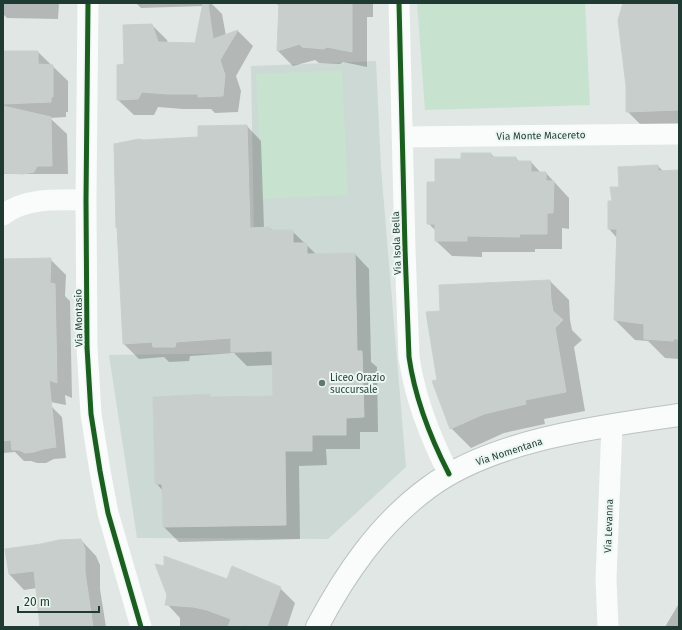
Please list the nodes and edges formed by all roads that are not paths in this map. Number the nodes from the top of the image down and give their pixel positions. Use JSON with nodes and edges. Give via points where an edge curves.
{"nodes":[{"id":1,"x":88,"y":3,"type":"edge"},
{"id":2,"x":399,"y":3,"type":"edge"},
{"id":3,"x":679,"y":134,"type":"edge"},
{"id":4,"x":402,"y":137,"type":"junction"},
{"id":5,"x":86,"y":200,"type":"junction"},
{"id":6,"x":3,"y":215,"type":"edge"},
{"id":7,"x":679,"y":416,"type":"edge"},
{"id":8,"x":612,"y":425,"type":"junction"},
{"id":9,"x":449,"y":474,"type":"junction"},
{"id":10,"x":141,"y":627,"type":"edge"},
{"id":11,"x":317,"y":627,"type":"edge"},
{"id":12,"x":608,"y":627,"type":"edge"}],
"edges":[{"from":1,"to":5,"type":"street","name":"Via Montasio"},
{"from":2,"to":4,"type":"street","name":"Via Isola Bella"},
{"from":3,"to":4,"type":"street","name":"Via Monte Macereto"},
{"from":4,"to":9,"type":"street","name":"Via Isola Bella","via":[[409,357],[422,414]]},
{"from":5,"to":6,"type":"street","via":[[35,202],[22,205]]},
{"from":5,"to":10,"type":"street","name":"Via Montasio","via":[[87,347],[91,414],[108,513]]},
{"from":7,"to":8,"type":"main road","name":"Via Nomentana"},
{"from":8,"to":9,"type":"main road","name":"Via Nomentana","via":[[498,452]]},
{"from":8,"to":12,"type":"street","name":"Via Levanna","via":[[606,579]]},
{"from":9,"to":11,"type":"main road","name":"Via Nomentana","via":[[410,502],[376,536],[354,565]]}]}
